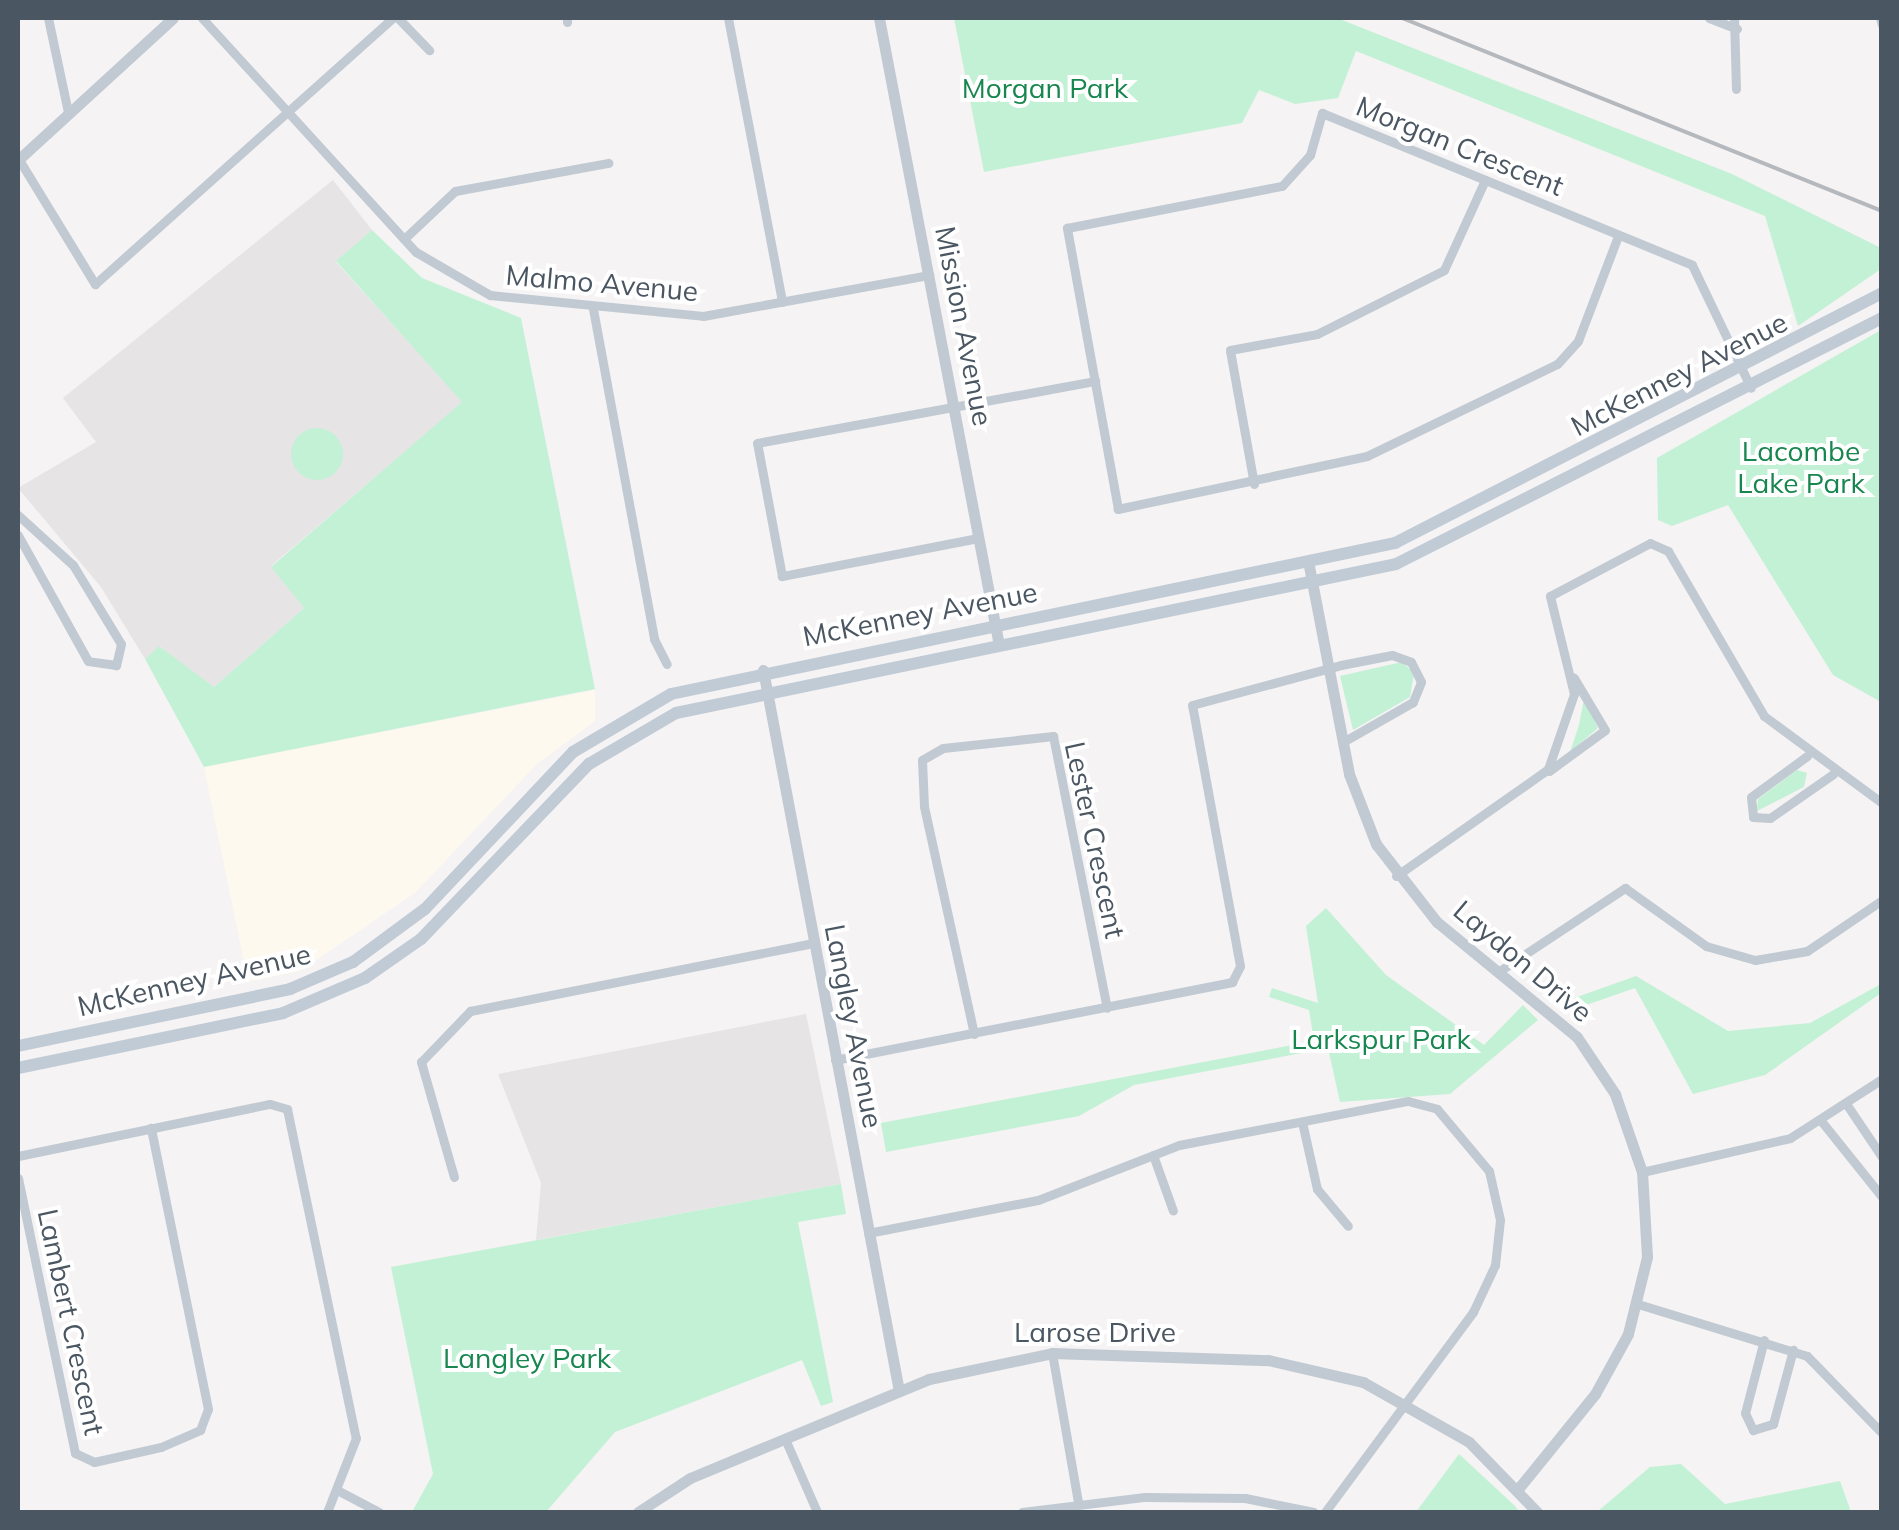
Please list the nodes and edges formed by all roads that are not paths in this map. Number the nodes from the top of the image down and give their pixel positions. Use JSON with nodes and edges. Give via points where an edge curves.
{"nodes":[{"id":1,"x":48,"y":18,"type":"edge"},
{"id":2,"x":173,"y":18,"type":"edge"},
{"id":3,"x":202,"y":18,"type":"edge"},
{"id":4,"x":395,"y":18,"type":"edge"},
{"id":5,"x":728,"y":18,"type":"edge"},
{"id":6,"x":879,"y":18,"type":"edge"},
{"id":7,"x":1709,"y":18,"type":"edge"},
{"id":8,"x":1880,"y":18,"type":"edge"},
{"id":9,"x":1736,"y":23,"type":"edge"},
{"id":10,"x":1882,"y":25,"type":"edge"},
{"id":11,"x":429,"y":50,"type":"dead end"},
{"id":12,"x":1736,"y":89,"type":"dead end"},
{"id":13,"x":68,"y":112,"type":"junction"},
{"id":14,"x":288,"y":114,"type":"junction"},
{"id":15,"x":18,"y":159,"type":"edge"},
{"id":16,"x":608,"y":163,"type":"dead end"},
{"id":17,"x":1485,"y":180,"type":"junction"},
{"id":18,"x":1618,"y":236,"type":"junction"},
{"id":19,"x":404,"y":240,"type":"junction"},
{"id":20,"x":929,"y":275,"type":"junction"},
{"id":21,"x":1882,"y":294,"type":"edge"},
{"id":22,"x":782,"y":302,"type":"junction"},
{"id":23,"x":593,"y":309,"type":"junction"},
{"id":24,"x":1882,"y":318,"type":"edge"},
{"id":25,"x":1740,"y":371,"type":"junction"},
{"id":26,"x":1095,"y":382,"type":"junction"},
{"id":27,"x":1750,"y":388,"type":"junction"},
{"id":28,"x":955,"y":408,"type":"junction"},
{"id":29,"x":1254,"y":484,"type":"junction"},
{"id":30,"x":18,"y":515,"type":"edge"},
{"id":31,"x":18,"y":534,"type":"edge"},
{"id":32,"x":978,"y":538,"type":"junction"},
{"id":33,"x":1309,"y":566,"type":"junction"},
{"id":34,"x":1313,"y":586,"type":"junction"},
{"id":35,"x":995,"y":626,"type":"junction"},
{"id":36,"x":999,"y":645,"type":"junction"},
{"id":37,"x":666,"y":664,"type":"dead end"},
{"id":38,"x":763,"y":670,"type":"junction"},
{"id":39,"x":1330,"y":672,"type":"junction"},
{"id":40,"x":1572,"y":677,"type":"junction"},
{"id":41,"x":766,"y":689,"type":"junction"},
{"id":42,"x":1343,"y":742,"type":"junction"},
{"id":43,"x":1807,"y":756,"type":"junction"},
{"id":44,"x":1833,"y":774,"type":"junction"},
{"id":45,"x":1542,"y":775,"type":"junction"},
{"id":46,"x":1882,"y":803,"type":"edge"},
{"id":47,"x":1396,"y":876,"type":"junction"},
{"id":48,"x":1882,"y":900,"type":"edge"},
{"id":49,"x":814,"y":944,"type":"junction"},
{"id":50,"x":1501,"y":970,"type":"junction"},
{"id":51,"x":1106,"y":1008,"type":"junction"},
{"id":52,"x":974,"y":1034,"type":"junction"},
{"id":53,"x":18,"y":1046,"type":"edge"},
{"id":54,"x":836,"y":1060,"type":"junction"},
{"id":55,"x":18,"y":1068,"type":"edge"},
{"id":56,"x":1882,"y":1079,"type":"edge"},
{"id":57,"x":1846,"y":1105,"type":"junction"},
{"id":58,"x":1302,"y":1122,"type":"junction"},
{"id":59,"x":1822,"y":1122,"type":"junction"},
{"id":60,"x":152,"y":1128,"type":"junction"},
{"id":61,"x":1153,"y":1155,"type":"junction"},
{"id":62,"x":18,"y":1156,"type":"edge"},
{"id":63,"x":1882,"y":1157,"type":"edge"},
{"id":64,"x":1642,"y":1172,"type":"junction"},
{"id":65,"x":454,"y":1177,"type":"dead end"},
{"id":66,"x":18,"y":1178,"type":"edge"},
{"id":67,"x":1882,"y":1197,"type":"edge"},
{"id":68,"x":1173,"y":1211,"type":"dead end"},
{"id":69,"x":1348,"y":1226,"type":"dead end"},
{"id":70,"x":868,"y":1233,"type":"junction"},
{"id":71,"x":1638,"y":1304,"type":"junction"},
{"id":72,"x":1764,"y":1340,"type":"junction"},
{"id":73,"x":1793,"y":1350,"type":"junction"},
{"id":74,"x":1052,"y":1353,"type":"junction"},
{"id":75,"x":899,"y":1391,"type":"junction"},
{"id":76,"x":1408,"y":1403,"type":"junction"},
{"id":77,"x":1882,"y":1433,"type":"edge"},
{"id":78,"x":786,"y":1439,"type":"junction"},
{"id":79,"x":1518,"y":1489,"type":"junction"},
{"id":80,"x":339,"y":1491,"type":"junction"},
{"id":81,"x":1078,"y":1502,"type":"junction"},
{"id":82,"x":327,"y":1512,"type":"edge"},
{"id":83,"x":380,"y":1512,"type":"edge"},
{"id":84,"x":638,"y":1512,"type":"edge"},
{"id":85,"x":817,"y":1512,"type":"edge"},
{"id":86,"x":1022,"y":1512,"type":"edge"},
{"id":87,"x":1314,"y":1512,"type":"edge"},
{"id":88,"x":1326,"y":1512,"type":"edge"},
{"id":89,"x":1537,"y":1512,"type":"edge"}],
"edges":[{"from":1,"to":13,"type":"street"},
{"from":2,"to":13,"type":"street"},
{"from":3,"to":14,"type":"street","name":"Malmo Avenue"},
{"from":4,"to":11,"type":"street"},
{"from":4,"to":14,"type":"street"},
{"from":5,"to":22,"type":"street"},
{"from":6,"to":20,"type":"street","name":"Mission Avenue"},
{"from":7,"to":9,"type":"street"},
{"from":8,"to":10,"type":"street"},
{"from":9,"to":12,"type":"street"},
{"from":13,"to":15,"type":"street"},
{"from":14,"to":15,"type":"street","via":[[94,284]]},
{"from":14,"to":19,"type":"street","name":"Malmo Avenue"},
{"from":16,"to":19,"type":"street","via":[[455,191]]},
{"from":17,"to":18,"type":"street","name":"Morgan Crescent"},
{"from":17,"to":26,"type":"street","name":"Morgan Crescent","via":[[1322,113],[1310,155],[1282,186],[1066,228]]},
{"from":17,"to":29,"type":"street","via":[[1444,270],[1317,334],[1230,350]]},
{"from":18,"to":25,"type":"street","name":"Morgan Crescent","via":[[1699,271]]},
{"from":18,"to":29,"type":"street","name":"Morgan Crescent","via":[[1578,340],[1557,364],[1388,448]]},
{"from":19,"to":23,"type":"street","name":"Malmo Avenue","via":[[476,290]]},
{"from":20,"to":22,"type":"street","name":"Malmo Avenue"},
{"from":20,"to":28,"type":"street","name":"Mission Avenue"},
{"from":21,"to":25,"type":"main road","name":"McKenney Avenue"},
{"from":22,"to":23,"type":"street","name":"Malmo Avenue","via":[[703,316]]},
{"from":23,"to":37,"type":"street"},
{"from":24,"to":27,"type":"main road","name":"McKenney Avenue"},
{"from":25,"to":27,"type":"street","name":"Morgan Crescent"},
{"from":25,"to":33,"type":"main road","name":"McKenney Avenue","via":[[1440,525]]},
{"from":26,"to":28,"type":"street"},
{"from":26,"to":29,"type":"street","name":"Morgan Crescent","via":[[1118,509]]},
{"from":27,"to":34,"type":"main road","name":"McKenney Avenue","via":[[1456,539]]},
{"from":28,"to":32,"type":"street","name":"Mission Avenue"},
{"from":28,"to":32,"type":"street","via":[[757,442],[782,576]]},
{"from":30,"to":31,"type":"street","via":[[90,591],[121,644],[112,668],[88,662]]},
{"from":32,"to":35,"type":"street","name":"Mission Avenue"},
{"from":33,"to":34,"type":"street","name":"Laydon Drive"},
{"from":33,"to":35,"type":"main road","name":"McKenney Avenue"},
{"from":34,"to":36,"type":"main road","name":"McKenney Avenue"},
{"from":34,"to":39,"type":"street","name":"Laydon Drive"},
{"from":35,"to":36,"type":"street","name":"Mission Avenue"},
{"from":35,"to":38,"type":"main road","name":"McKenney Avenue"},
{"from":36,"to":41,"type":"main road","name":"McKenney Avenue"},
{"from":38,"to":41,"type":"street","name":"Langley Avenue"},
{"from":38,"to":53,"type":"main road","name":"McKenney Avenue","via":[[671,694],[572,752],[425,909],[353,962],[290,989]]},
{"from":39,"to":42,"type":"street","name":"Laydon Drive"},
{"from":39,"to":42,"type":"street","via":[[1397,656],[1420,676],[1410,706]]},
{"from":39,"to":51,"type":"street","via":[[1195,701],[1239,973],[1222,986]]},
{"from":40,"to":43,"type":"street","via":[[1550,596],[1658,543],[1741,688]]},
{"from":40,"to":45,"type":"street","via":[[1566,734]]},
{"from":40,"to":45,"type":"street","via":[[1590,692],[1604,734]]},
{"from":41,"to":49,"type":"street","name":"Langley Avenue"},
{"from":41,"to":55,"type":"main road","name":"McKenney Avenue","via":[[710,701],[621,741],[546,804],[421,939],[354,983],[283,1012]]},
{"from":42,"to":47,"type":"street","name":"Laydon Drive","via":[[1363,818]]},
{"from":43,"to":44,"type":"street"},
{"from":43,"to":44,"type":"street","via":[[1751,797],[1753,817],[1770,818]]},
{"from":44,"to":46,"type":"street"},
{"from":45,"to":47,"type":"street"},
{"from":47,"to":50,"type":"street","name":"Laydon Drive"},
{"from":48,"to":50,"type":"street","via":[[1807,951],[1755,960],[1706,946],[1641,892],[1620,888]]},
{"from":49,"to":54,"type":"street","name":"Langley Avenue"},
{"from":49,"to":65,"type":"street","via":[[470,1011],[421,1062]]},
{"from":50,"to":64,"type":"street","name":"Laydon Drive","via":[[1591,1055],[1625,1114]]},
{"from":51,"to":52,"type":"street"},
{"from":51,"to":52,"type":"street","name":"Lester Crescent","via":[[1054,738],[1041,731],[943,748],[922,760],[924,806]]},
{"from":52,"to":54,"type":"street"},
{"from":54,"to":70,"type":"street","name":"Langley Avenue"},
{"from":56,"to":57,"type":"street"},
{"from":57,"to":59,"type":"street"},
{"from":57,"to":63,"type":"street"},
{"from":58,"to":61,"type":"street"},
{"from":58,"to":69,"type":"street","via":[[1317,1189]]},
{"from":58,"to":76,"type":"street","via":[[1424,1103],[1465,1134],[1489,1171],[1500,1220],[1492,1274]]},
{"from":59,"to":64,"type":"street","via":[[1759,1149]]},
{"from":59,"to":67,"type":"street"},
{"from":60,"to":62,"type":"street"},
{"from":60,"to":66,"type":"street","name":"Lambert Crescent","via":[[208,1409],[200,1430],[161,1447],[94,1462],[75,1452]]},
{"from":60,"to":80,"type":"street","via":[[270,1104],[290,1114],[355,1431]]},
{"from":61,"to":68,"type":"street"},
{"from":61,"to":70,"type":"street","via":[[1026,1204]]},
{"from":64,"to":71,"type":"street","name":"Laydon Drive","via":[[1648,1231]]},
{"from":70,"to":75,"type":"street","name":"Langley Avenue"},
{"from":71,"to":72,"type":"street"},
{"from":71,"to":79,"type":"street","name":"Laydon Drive","via":[[1603,1383]]},
{"from":72,"to":73,"type":"street"},
{"from":72,"to":73,"type":"street","via":[[1745,1414],[1753,1430],[1773,1424]]},
{"from":73,"to":77,"type":"street","via":[[1831,1372]]},
{"from":74,"to":75,"type":"street","name":"Larose Drive","via":[[985,1360]]},
{"from":74,"to":76,"type":"street","name":"Larose Drive","via":[[1268,1360]]},
{"from":74,"to":81,"type":"street"},
{"from":75,"to":78,"type":"street","name":"Larose Drive"},
{"from":76,"to":79,"type":"street","name":"Larose Drive"},
{"from":76,"to":88,"type":"street"},
{"from":78,"to":84,"type":"street","name":"Larose Drive","via":[[690,1478]]},
{"from":78,"to":85,"type":"street"},
{"from":79,"to":89,"type":"street","name":"Larose Drive"},
{"from":80,"to":82,"type":"street"},
{"from":80,"to":83,"type":"street"},
{"from":81,"to":86,"type":"street"},
{"from":81,"to":87,"type":"street","via":[[1245,1498]]}]}
